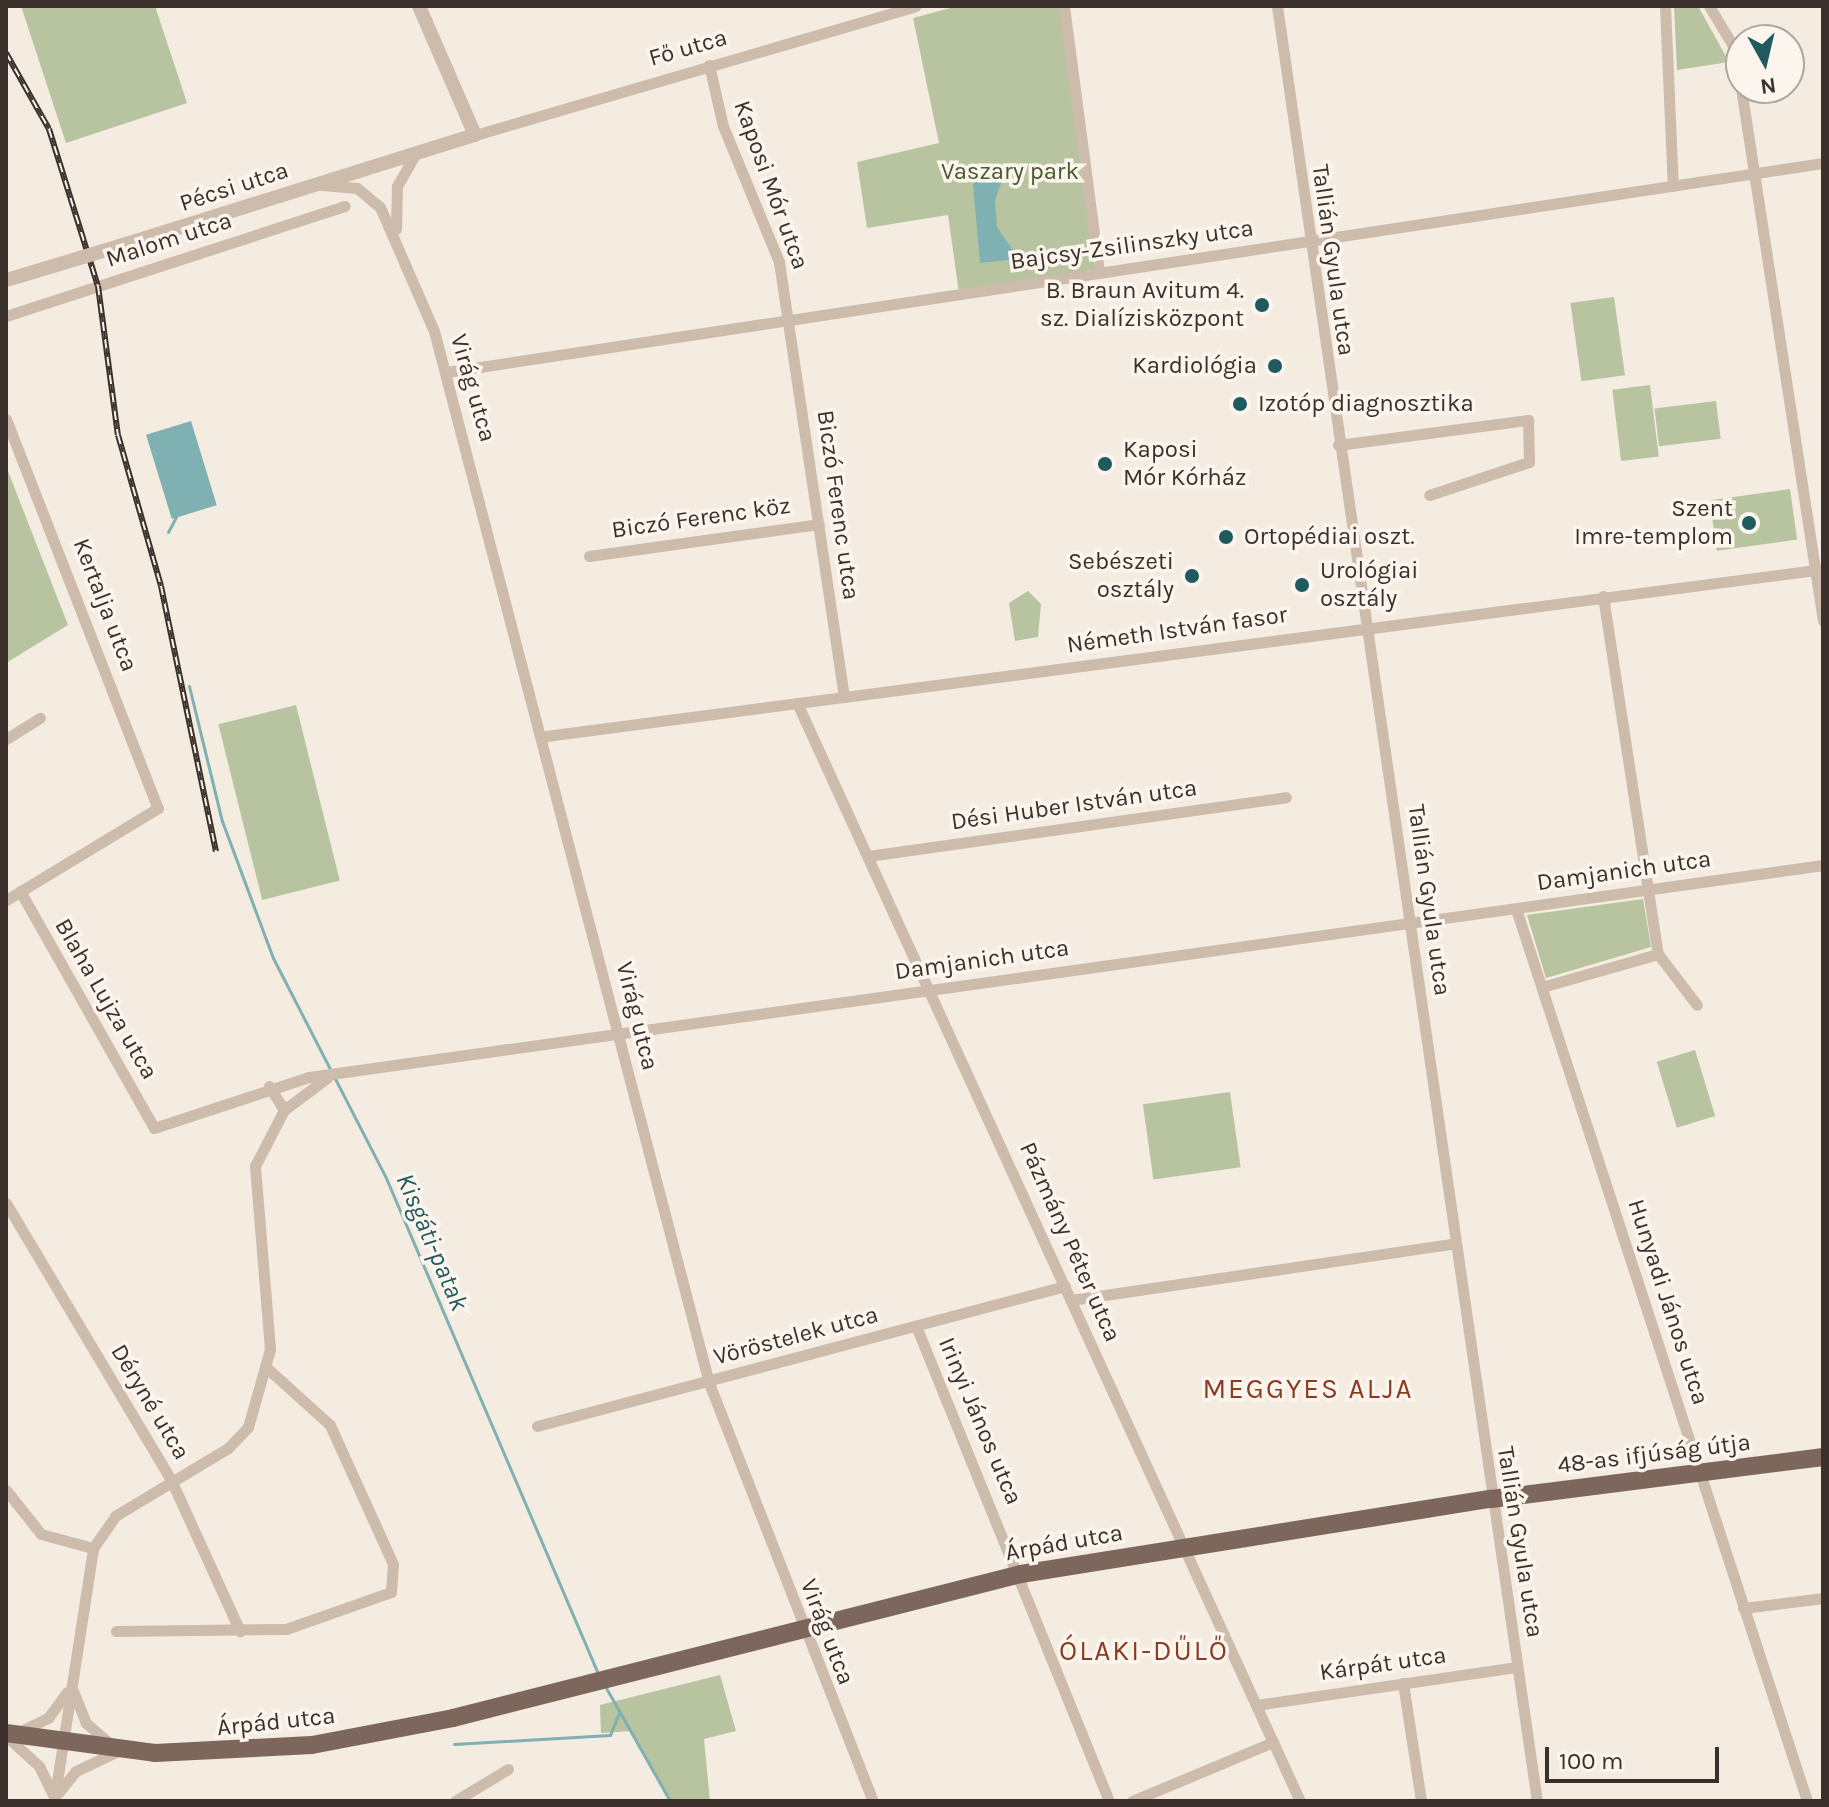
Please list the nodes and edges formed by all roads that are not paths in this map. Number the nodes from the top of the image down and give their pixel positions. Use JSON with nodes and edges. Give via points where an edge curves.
{"nodes":[{"id":1,"x":419,"y":6,"type":"edge"},
{"id":2,"x":915,"y":6,"type":"edge"},
{"id":3,"x":1064,"y":6,"type":"edge"},
{"id":4,"x":1277,"y":6,"type":"edge"},
{"id":5,"x":1665,"y":6,"type":"edge"},
{"id":6,"x":1709,"y":6,"type":"edge"},
{"id":7,"x":1725,"y":32,"type":"edge"},
{"id":8,"x":709,"y":65,"type":"junction"},
{"id":9,"x":1744,"y":104,"type":"edge"},
{"id":10,"x":475,"y":135,"type":"junction"},
{"id":11,"x":417,"y":152,"type":"junction"},
{"id":12,"x":1823,"y":163,"type":"edge"},
{"id":13,"x":1755,"y":173,"type":"junction"},
{"id":14,"x":313,"y":185,"type":"junction"},
{"id":15,"x":1673,"y":186,"type":"junction"},
{"id":16,"x":345,"y":206,"type":"dead end"},
{"id":17,"x":396,"y":229,"type":"junction"},
{"id":18,"x":1308,"y":242,"type":"junction"},
{"id":19,"x":1099,"y":271,"type":"junction"},
{"id":20,"x":13,"y":278,"type":"edge"},
{"id":21,"x":6,"y":316,"type":"edge"},
{"id":22,"x":789,"y":319,"type":"junction"},
{"id":23,"x":447,"y":372,"type":"junction"},
{"id":24,"x":6,"y":419,"type":"edge"},
{"id":25,"x":1338,"y":445,"type":"junction"},
{"id":26,"x":1429,"y":495,"type":"dead end"},
{"id":27,"x":819,"y":524,"type":"junction"},
{"id":28,"x":589,"y":556,"type":"dead end"},
{"id":29,"x":1819,"y":569,"type":"edge"},
{"id":30,"x":1603,"y":596,"type":"junction"},
{"id":31,"x":1823,"y":621,"type":"edge"},
{"id":32,"x":1366,"y":628,"type":"junction"},
{"id":33,"x":844,"y":697,"type":"junction"},
{"id":34,"x":797,"y":703,"type":"junction"},
{"id":35,"x":40,"y":718,"type":"dead end"},
{"id":36,"x":546,"y":736,"type":"junction"},
{"id":37,"x":6,"y":739,"type":"edge"},
{"id":38,"x":1286,"y":797,"type":"dead end"},
{"id":39,"x":868,"y":856,"type":"junction"},
{"id":40,"x":1823,"y":865,"type":"edge"},
{"id":41,"x":1648,"y":889,"type":"junction"},
{"id":42,"x":20,"y":891,"type":"junction"},
{"id":43,"x":6,"y":900,"type":"edge"},
{"id":44,"x":1516,"y":909,"type":"junction"},
{"id":45,"x":1411,"y":922,"type":"junction"},
{"id":46,"x":1658,"y":954,"type":"junction"},
{"id":47,"x":1542,"y":987,"type":"junction"},
{"id":48,"x":930,"y":989,"type":"junction"},
{"id":49,"x":1697,"y":1005,"type":"dead end"},
{"id":50,"x":619,"y":1035,"type":"junction"},
{"id":51,"x":334,"y":1076,"type":"junction"},
{"id":52,"x":269,"y":1086,"type":"junction"},
{"id":53,"x":284,"y":1110,"type":"junction"},
{"id":54,"x":154,"y":1128,"type":"joint"},
{"id":55,"x":6,"y":1203,"type":"edge"},
{"id":56,"x":1455,"y":1243,"type":"junction"},
{"id":57,"x":1065,"y":1286,"type":"junction"},
{"id":58,"x":1071,"y":1300,"type":"junction"},
{"id":59,"x":916,"y":1326,"type":"junction"},
{"id":60,"x":268,"y":1369,"type":"junction"},
{"id":61,"x":709,"y":1383,"type":"junction"},
{"id":62,"x":537,"y":1426,"type":"dead end"},
{"id":63,"x":1823,"y":1457,"type":"edge"},
{"id":64,"x":1699,"y":1473,"type":"junction"},
{"id":65,"x":172,"y":1482,"type":"junction"},
{"id":66,"x":6,"y":1490,"type":"edge"},
{"id":67,"x":1491,"y":1499,"type":"junction"},
{"id":68,"x":1183,"y":1546,"type":"junction"},
{"id":69,"x":93,"y":1548,"type":"junction"},
{"id":70,"x":1021,"y":1574,"type":"junction"},
{"id":71,"x":1823,"y":1598,"type":"edge"},
{"id":72,"x":1743,"y":1608,"type":"junction"},
{"id":73,"x":801,"y":1628,"type":"junction"},
{"id":74,"x":116,"y":1631,"type":"dead end"},
{"id":75,"x":240,"y":1631,"type":"junction"},
{"id":76,"x":1517,"y":1667,"type":"junction"},
{"id":77,"x":1403,"y":1683,"type":"junction"},
{"id":78,"x":71,"y":1685,"type":"junction"},
{"id":79,"x":1256,"y":1705,"type":"junction"},
{"id":80,"x":6,"y":1734,"type":"edge"},
{"id":81,"x":1273,"y":1742,"type":"junction"},
{"id":82,"x":62,"y":1745,"type":"junction"},
{"id":83,"x":118,"y":1751,"type":"junction"},
{"id":84,"x":508,"y":1769,"type":"dead end"},
{"id":85,"x":1150,"y":1798,"type":"edge"},
{"id":86,"x":54,"y":1800,"type":"edge"},
{"id":87,"x":455,"y":1801,"type":"edge"},
{"id":88,"x":873,"y":1801,"type":"edge"},
{"id":89,"x":1109,"y":1801,"type":"edge"},
{"id":90,"x":1132,"y":1801,"type":"edge"},
{"id":91,"x":1300,"y":1801,"type":"edge"},
{"id":92,"x":1421,"y":1801,"type":"edge"},
{"id":93,"x":1537,"y":1801,"type":"edge"},
{"id":94,"x":1807,"y":1801,"type":"edge"}],
"edges":[{"from":1,"to":10,"type":"street"},
{"from":2,"to":8,"type":"street","name":"Fő utca"},
{"from":3,"to":19,"type":"street"},
{"from":4,"to":18,"type":"street","name":"Tallián Gyula utca"},
{"from":5,"to":15,"type":"street"},
{"from":6,"to":7,"type":"street"},
{"from":8,"to":10,"type":"street","name":"Fő utca"},
{"from":8,"to":22,"type":"street","name":"Kaposi Mór utca","via":[[723,126],[779,262]]},
{"from":9,"to":13,"type":"street"},
{"from":10,"to":11,"type":"street","name":"Pécsi utca"},
{"from":11,"to":14,"type":"street","name":"Pécsi utca"},
{"from":11,"to":17,"type":"street","name":"Virág utca","via":[[397,186]]},
{"from":12,"to":13,"type":"street","name":"Bajcsy-Zsilinszky utca"},
{"from":13,"to":15,"type":"street","name":"Bajcsy-Zsilinszky utca"},
{"from":13,"to":29,"type":"street"},
{"from":14,"to":17,"type":"street","name":"Virág utca","via":[[368,193]]},
{"from":14,"to":20,"type":"street","name":"Pécsi utca","bridge":true},
{"from":15,"to":18,"type":"street","name":"Bajcsy-Zsilinszky utca"},
{"from":16,"to":21,"type":"street","name":"Malom utca"},
{"from":17,"to":23,"type":"street","name":"Virág utca"},
{"from":18,"to":19,"type":"street","name":"Bajcsy-Zsilinszky utca"},
{"from":18,"to":25,"type":"street","name":"Tallián Gyula utca"},
{"from":19,"to":22,"type":"street","name":"Bajcsy-Zsilinszky utca"},
{"from":22,"to":23,"type":"street","name":"Bajcsy-Zsilinszky utca"},
{"from":22,"to":27,"type":"street","name":"Biczó Ferenc utca"},
{"from":23,"to":36,"type":"street","name":"Virág utca"},
{"from":24,"to":42,"type":"street","name":"Kertalja utca","via":[[158,808]]},
{"from":25,"to":26,"type":"street","via":[[1528,420],[1529,462]]},
{"from":25,"to":32,"type":"street","name":"Tallián Gyula utca"},
{"from":27,"to":28,"type":"street","name":"Biczó Ferenc köz"},
{"from":27,"to":33,"type":"street","name":"Biczó Ferenc utca"},
{"from":29,"to":30,"type":"street","name":"Németh István fasor"},
{"from":29,"to":31,"type":"street"},
{"from":30,"to":32,"type":"street","name":"Németh István fasor"},
{"from":30,"to":41,"type":"street"},
{"from":32,"to":33,"type":"street","name":"Németh István fasor"},
{"from":32,"to":45,"type":"street","name":"Tallián Gyula utca"},
{"from":33,"to":34,"type":"street","name":"Németh István fasor"},
{"from":34,"to":36,"type":"street","name":"Németh István fasor"},
{"from":34,"to":39,"type":"street","name":"Pázmány Péter utca"},
{"from":35,"to":37,"type":"street"},
{"from":36,"to":50,"type":"street","name":"Virág utca"},
{"from":38,"to":39,"type":"street","name":"Dési Huber István utca"},
{"from":39,"to":48,"type":"street","name":"Pázmány Péter utca"},
{"from":40,"to":41,"type":"street","name":"Damjanich utca"},
{"from":41,"to":44,"type":"street","name":"Damjanich utca"},
{"from":41,"to":46,"type":"street"},
{"from":42,"to":43,"type":"street"},
{"from":42,"to":54,"type":"street","name":"Blaha Lujza utca"},
{"from":44,"to":45,"type":"street","name":"Damjanich utca"},
{"from":44,"to":47,"type":"street","name":"Hunyadi János utca"},
{"from":45,"to":48,"type":"street","name":"Damjanich utca"},
{"from":45,"to":56,"type":"street","name":"Tallián Gyula utca"},
{"from":46,"to":47,"type":"street"},
{"from":46,"to":49,"type":"street"},
{"from":47,"to":64,"type":"street","name":"Hunyadi János utca"},
{"from":48,"to":50,"type":"street","name":"Damjanich utca"},
{"from":48,"to":57,"type":"street","name":"Pázmány Péter utca"},
{"from":50,"to":51,"type":"street","name":"Damjanich utca"},
{"from":50,"to":61,"type":"street","name":"Virág utca"},
{"from":51,"to":52,"type":"street","name":"Damjanich utca"},
{"from":51,"to":53,"type":"street"},
{"from":52,"to":53,"type":"street"},
{"from":52,"to":54,"type":"street","name":"Damjanich utca"},
{"from":53,"to":60,"type":"street","via":[[261,1146],[253,1188]]},
{"from":55,"to":65,"type":"street","name":"Déryné utca"},
{"from":56,"to":58,"type":"street"},
{"from":56,"to":67,"type":"street","name":"Tallián Gyula utca"},
{"from":57,"to":58,"type":"street","name":"Pázmány Péter utca"},
{"from":57,"to":59,"type":"street","name":"Vöröstelek utca"},
{"from":58,"to":68,"type":"street","name":"Pázmány Péter utca"},
{"from":59,"to":61,"type":"street","name":"Vöröstelek utca"},
{"from":59,"to":70,"type":"street","name":"Irinyi János utca"},
{"from":60,"to":65,"type":"street","via":[[248,1427]]},
{"from":60,"to":75,"type":"street","via":[[330,1425],[396,1579],[383,1599],[317,1623]]},
{"from":61,"to":62,"type":"street","name":"Vöröstelek utca"},
{"from":61,"to":73,"type":"street","name":"Virág utca"},
{"from":63,"to":64,"type":"main road","name":"48-as ifjúság útja"},
{"from":64,"to":67,"type":"main road","name":"48-as ifjúság útja"},
{"from":64,"to":72,"type":"street","name":"Hunyadi János utca"},
{"from":65,"to":69,"type":"street","via":[[115,1516]]},
{"from":65,"to":75,"type":"street","name":"Déryné utca"},
{"from":66,"to":69,"type":"street","via":[[41,1534]]},
{"from":67,"to":68,"type":"main road","name":"Árpád utca"},
{"from":67,"to":76,"type":"street","name":"Tallián Gyula utca"},
{"from":68,"to":70,"type":"main road","name":"Árpád utca"},
{"from":68,"to":79,"type":"street","name":"Pázmány Péter utca"},
{"from":69,"to":78,"type":"street"},
{"from":70,"to":73,"type":"main road","name":"Árpád utca"},
{"from":70,"to":89,"type":"street","name":"Irinyi János utca"},
{"from":71,"to":72,"type":"street"},
{"from":72,"to":94,"type":"street","name":"Hunyadi János utca"},
{"from":73,"to":83,"type":"main road","name":"Árpád utca","via":[[547,1694],[312,1745]]},
{"from":73,"to":88,"type":"street","name":"Virág utca"},
{"from":74,"to":75,"type":"street"},
{"from":76,"to":77,"type":"street","name":"Kárpát utca"},
{"from":76,"to":93,"type":"street","name":"Tallián Gyula utca"},
{"from":77,"to":79,"type":"street","name":"Kárpát utca"},
{"from":77,"to":92,"type":"street"},
{"from":78,"to":80,"type":"street","via":[[48,1718]]},
{"from":78,"to":82,"type":"street"},
{"from":78,"to":83,"type":"street","via":[[86,1723]]},
{"from":79,"to":81,"type":"street","name":"Pázmány Péter utca"},
{"from":80,"to":82,"type":"main road","name":"Árpád utca"},
{"from":80,"to":86,"type":"street","via":[[39,1766]]},
{"from":81,"to":85,"type":"street"},
{"from":81,"to":91,"type":"street","name":"Pázmány Péter utca"},
{"from":82,"to":83,"type":"main road","name":"Árpád utca"},
{"from":82,"to":86,"type":"street"},
{"from":83,"to":86,"type":"street","via":[[76,1771]]},
{"from":84,"to":87,"type":"street"},
{"from":85,"to":90,"type":"street"}]}
